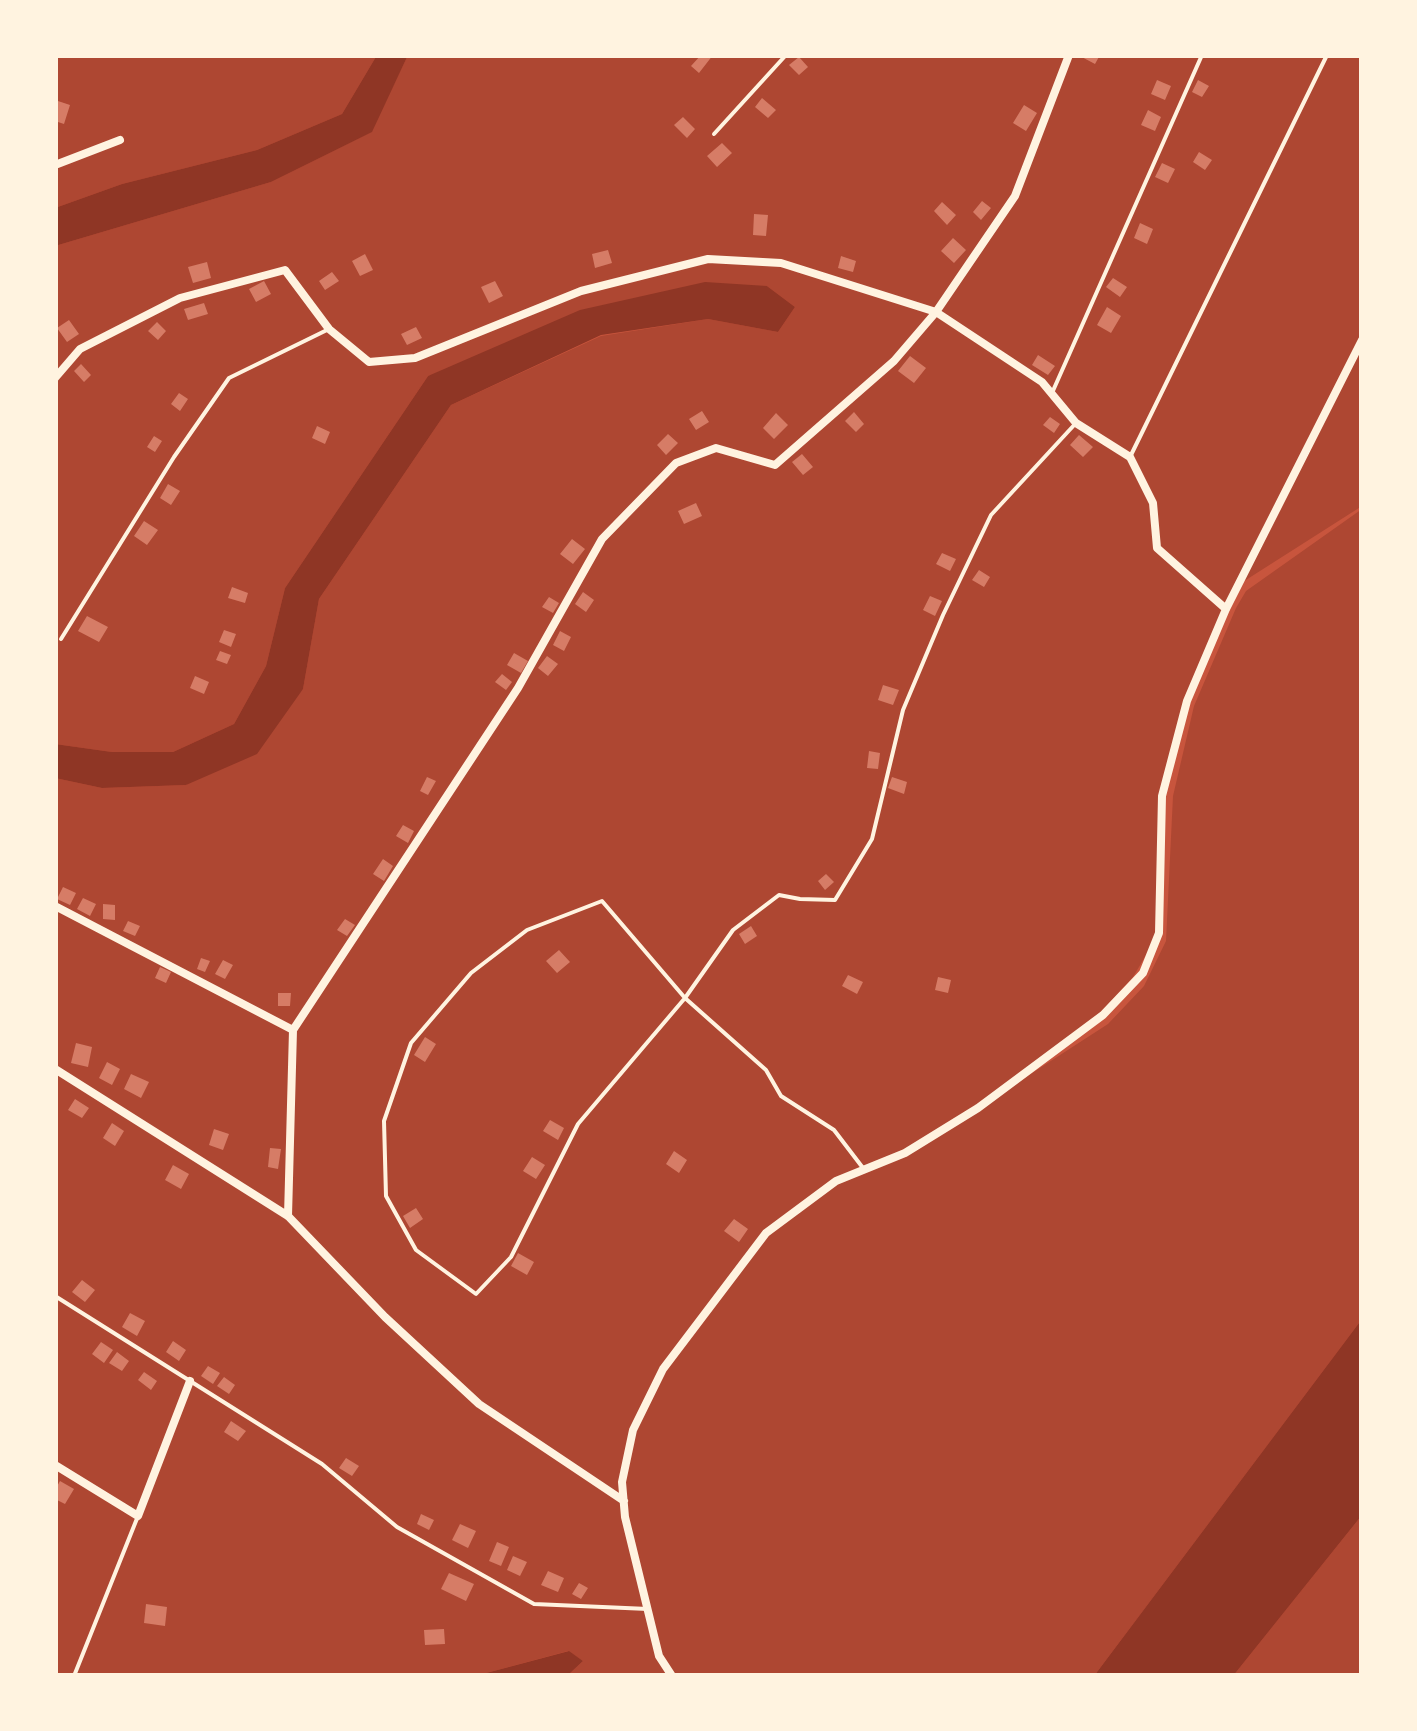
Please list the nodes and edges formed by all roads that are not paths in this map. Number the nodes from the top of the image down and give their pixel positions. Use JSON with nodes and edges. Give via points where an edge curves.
{"nodes":[{"id":1,"x":786,"y":55,"type":"edge"},
{"id":2,"x":1202,"y":55,"type":"edge"},
{"id":3,"x":1327,"y":55,"type":"edge"},
{"id":4,"x":1066,"y":56,"type":"edge"},
{"id":5,"x":714,"y":134,"type":"dead end"},
{"id":6,"x":120,"y":140,"type":"dead end"},
{"id":7,"x":55,"y":165,"type":"edge"},
{"id":8,"x":936,"y":312,"type":"junction"},
{"id":9,"x":329,"y":329,"type":"junction"},
{"id":10,"x":1362,"y":340,"type":"edge"},
{"id":11,"x":55,"y":378,"type":"edge"},
{"id":12,"x":1052,"y":394,"type":"junction"},
{"id":13,"x":1076,"y":422,"type":"junction"},
{"id":14,"x":1130,"y":457,"type":"junction"},
{"id":15,"x":1226,"y":609,"type":"junction"},
{"id":16,"x":60,"y":638,"type":"dead end"},
{"id":17,"x":55,"y":906,"type":"edge"},
{"id":18,"x":686,"y":998,"type":"junction"},
{"id":19,"x":293,"y":1030,"type":"junction"},
{"id":20,"x":55,"y":1070,"type":"edge"},
{"id":21,"x":864,"y":1169,"type":"junction"},
{"id":22,"x":288,"y":1216,"type":"junction"},
{"id":23,"x":55,"y":1296,"type":"edge"},
{"id":24,"x":190,"y":1381,"type":"junction"},
{"id":25,"x":55,"y":1465,"type":"edge"},
{"id":26,"x":624,"y":1501,"type":"junction"},
{"id":27,"x":138,"y":1516,"type":"junction"},
{"id":28,"x":648,"y":1609,"type":"junction"},
{"id":29,"x":74,"y":1676,"type":"edge"},
{"id":30,"x":672,"y":1676,"type":"edge"}],
"edges":[{"from":1,"to":5,"type":"lane"},
{"from":2,"to":12,"type":"lane"},
{"from":3,"to":14,"type":"lane"},
{"from":4,"to":8,"type":"street","via":[[1015,196]]},
{"from":6,"to":7,"type":"street"},
{"from":8,"to":9,"type":"street","via":[[781,263],[708,258],[581,292],[416,358],[369,362]]},
{"from":8,"to":12,"type":"street"},
{"from":8,"to":19,"type":"street","via":[[894,361],[774,466],[716,448],[676,463],[602,538],[518,688]]},
{"from":9,"to":11,"type":"street","via":[[286,270],[180,298],[80,349]]},
{"from":9,"to":16,"type":"lane","via":[[229,378]]},
{"from":10,"to":15,"type":"street"},
{"from":12,"to":13,"type":"street"},
{"from":13,"to":14,"type":"street"},
{"from":13,"to":18,"type":"lane","via":[[991,515],[903,710],[872,839],[834,900],[779,895],[733,930]]},
{"from":14,"to":15,"type":"street","via":[[1153,503],[1157,548]]},
{"from":15,"to":21,"type":"street","via":[[1187,701],[1162,796],[1160,933],[1142,972],[1103,1015],[978,1108],[905,1153]]},
{"from":17,"to":19,"type":"street"},
{"from":18,"to":18,"type":"lane","via":[[578,1124],[511,1257],[476,1294],[416,1250],[386,1196],[384,1121],[411,1043],[470,972],[528,930],[602,900]]},
{"from":18,"to":21,"type":"lane","via":[[766,1070],[780,1096],[834,1130]]},
{"from":19,"to":22,"type":"street"},
{"from":20,"to":22,"type":"street"},
{"from":21,"to":26,"type":"street","via":[[836,1181],[766,1233],[663,1369],[632,1430]]},
{"from":22,"to":26,"type":"street","via":[[479,1404]]},
{"from":23,"to":24,"type":"lane"},
{"from":24,"to":27,"type":"street"},
{"from":24,"to":28,"type":"lane","via":[[322,1464],[397,1526],[534,1604]]},
{"from":25,"to":27,"type":"street"},
{"from":26,"to":28,"type":"street"},
{"from":27,"to":29,"type":"lane"},
{"from":28,"to":30,"type":"street","via":[[659,1656]]}]}
